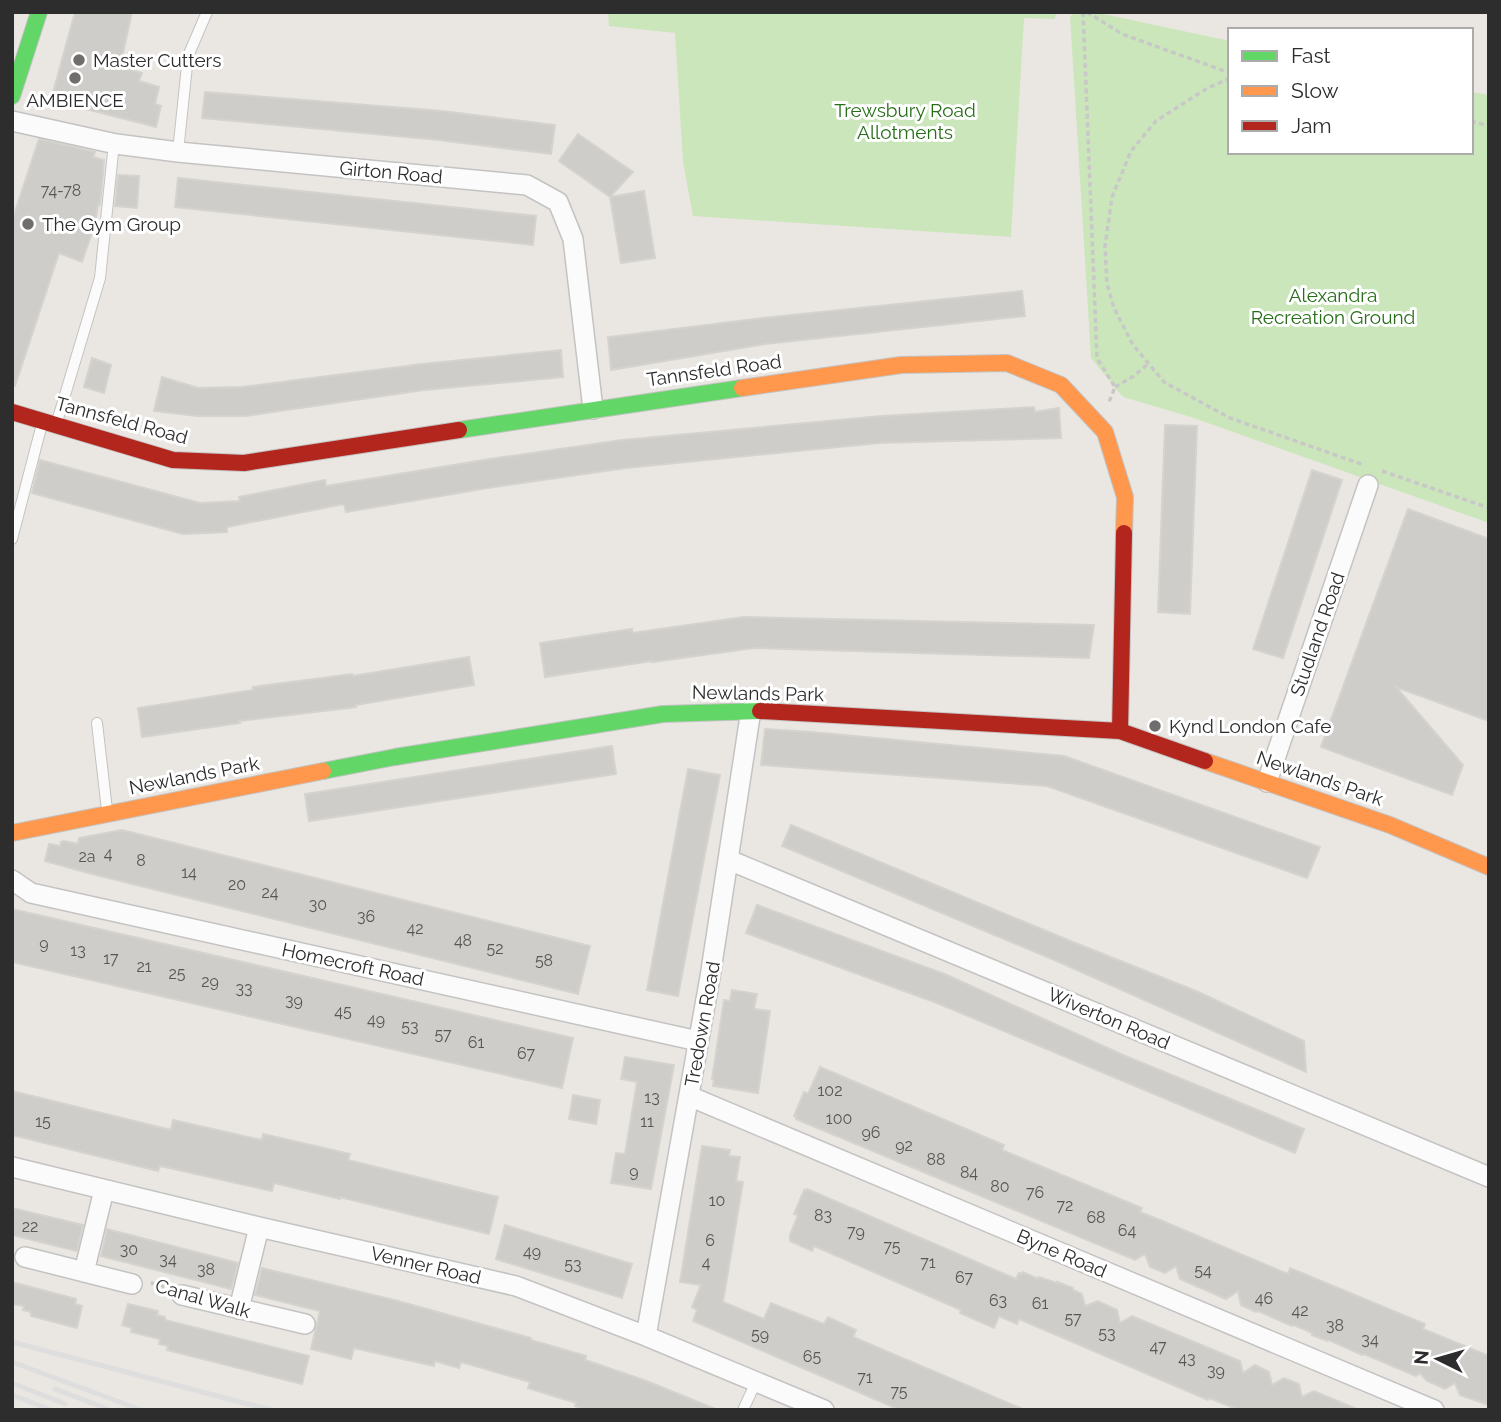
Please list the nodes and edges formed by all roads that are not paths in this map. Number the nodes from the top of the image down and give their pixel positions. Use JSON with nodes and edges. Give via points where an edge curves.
{"nodes":[{"id":1,"x":39,"y":12,"type":"edge"},
{"id":2,"x":207,"y":12,"type":"edge"},
{"id":3,"x":18,"y":51,"type":"edge"},
{"id":4,"x":12,"y":96,"type":"edge"},
{"id":5,"x":12,"y":121,"type":"edge"},
{"id":6,"x":114,"y":143,"type":"junction"},
{"id":7,"x":178,"y":152,"type":"junction"},
{"id":8,"x":593,"y":409,"type":"junction"},
{"id":9,"x":12,"y":412,"type":"edge"},
{"id":10,"x":50,"y":423,"type":"junction"},
{"id":11,"x":1368,"y":485,"type":"dead end"},
{"id":12,"x":12,"y":539,"type":"edge"},
{"id":13,"x":751,"y":710,"type":"junction"},
{"id":14,"x":97,"y":723,"type":"dead end"},
{"id":15,"x":1120,"y":731,"type":"junction"},
{"id":16,"x":1267,"y":782,"type":"junction"},
{"id":17,"x":107,"y":814,"type":"junction"},
{"id":18,"x":12,"y":833,"type":"edge"},
{"id":19,"x":729,"y":860,"type":"junction"},
{"id":20,"x":1489,"y":867,"type":"edge"},
{"id":21,"x":12,"y":880,"type":"edge"},
{"id":22,"x":698,"y":1041,"type":"junction"},
{"id":23,"x":689,"y":1096,"type":"junction"},
{"id":24,"x":12,"y":1167,"type":"edge"},
{"id":25,"x":1489,"y":1177,"type":"edge"},
{"id":26,"x":104,"y":1190,"type":"junction"},
{"id":27,"x":259,"y":1227,"type":"junction"},
{"id":28,"x":25,"y":1257,"type":"dead end"},
{"id":29,"x":84,"y":1272,"type":"junction"},
{"id":30,"x":132,"y":1284,"type":"road end"},
{"id":31,"x":182,"y":1295,"type":"road end"},
{"id":32,"x":239,"y":1309,"type":"junction"},
{"id":33,"x":305,"y":1324,"type":"dead end"},
{"id":34,"x":646,"y":1336,"type":"junction"},
{"id":35,"x":756,"y":1382,"type":"junction"},
{"id":36,"x":743,"y":1410,"type":"edge"},
{"id":37,"x":824,"y":1410,"type":"edge"},
{"id":38,"x":1434,"y":1410,"type":"edge"}],
"edges":[{"from":1,"to":3,"type":"main road"},
{"from":2,"to":7,"type":"lane","via":[[188,56]]},
{"from":3,"to":4,"type":"main road"},
{"from":5,"to":6,"type":"street","name":"Girton Road"},
{"from":6,"to":7,"type":"street","name":"Girton Road"},
{"from":6,"to":10,"type":"lane","via":[[100,278]]},
{"from":7,"to":8,"type":"street","name":"Girton Road","via":[[527,185],[558,202],[573,239]]},
{"from":8,"to":10,"type":"main road","name":"Tannsfeld Road","via":[[244,463],[173,460]]},
{"from":8,"to":15,"type":"main road","name":"Tannsfeld Road","via":[[901,365],[1007,363],[1061,385],[1105,432],[1125,497]]},
{"from":9,"to":10,"type":"main road","name":"Tannsfeld Road"},
{"from":10,"to":12,"type":"lane"},
{"from":11,"to":16,"type":"street","name":"Studland Road"},
{"from":13,"to":15,"type":"main road","name":"Newlands Park"},
{"from":13,"to":17,"type":"main road","name":"Newlands Park","via":[[663,714],[395,757]]},
{"from":13,"to":19,"type":"street","name":"Tredown Road"},
{"from":14,"to":17,"type":"lane"},
{"from":15,"to":16,"type":"main road","name":"Newlands Park"},
{"from":16,"to":20,"type":"main road","name":"Newlands Park","via":[[1391,825]]},
{"from":17,"to":18,"type":"main road","name":"Newlands Park"},
{"from":19,"to":22,"type":"street","name":"Tredown Road"},
{"from":19,"to":25,"type":"street","name":"Wiverton Road"},
{"from":21,"to":22,"type":"street","name":"Homecroft Road","via":[[31,893]]},
{"from":22,"to":23,"type":"street","name":"Tredown Road"},
{"from":23,"to":34,"type":"street","name":"Tredown Road"},
{"from":23,"to":38,"type":"street","name":"Byne Road"},
{"from":24,"to":26,"type":"street","name":"Venner Road"},
{"from":26,"to":27,"type":"street","name":"Venner Road"},
{"from":26,"to":29,"type":"street"},
{"from":27,"to":32,"type":"street"},
{"from":27,"to":34,"type":"street","name":"Venner Road","via":[[516,1286]]},
{"from":28,"to":29,"type":"street","name":"Canal Walk"},
{"from":29,"to":30,"type":"street","name":"Canal Walk"},
{"from":31,"to":32,"type":"street","name":"Canal Walk"},
{"from":32,"to":33,"type":"street","name":"Canal Walk"},
{"from":34,"to":35,"type":"street","name":"Venner Road"},
{"from":35,"to":36,"type":"lane"},
{"from":35,"to":37,"type":"street","name":"Venner Road"}]}
